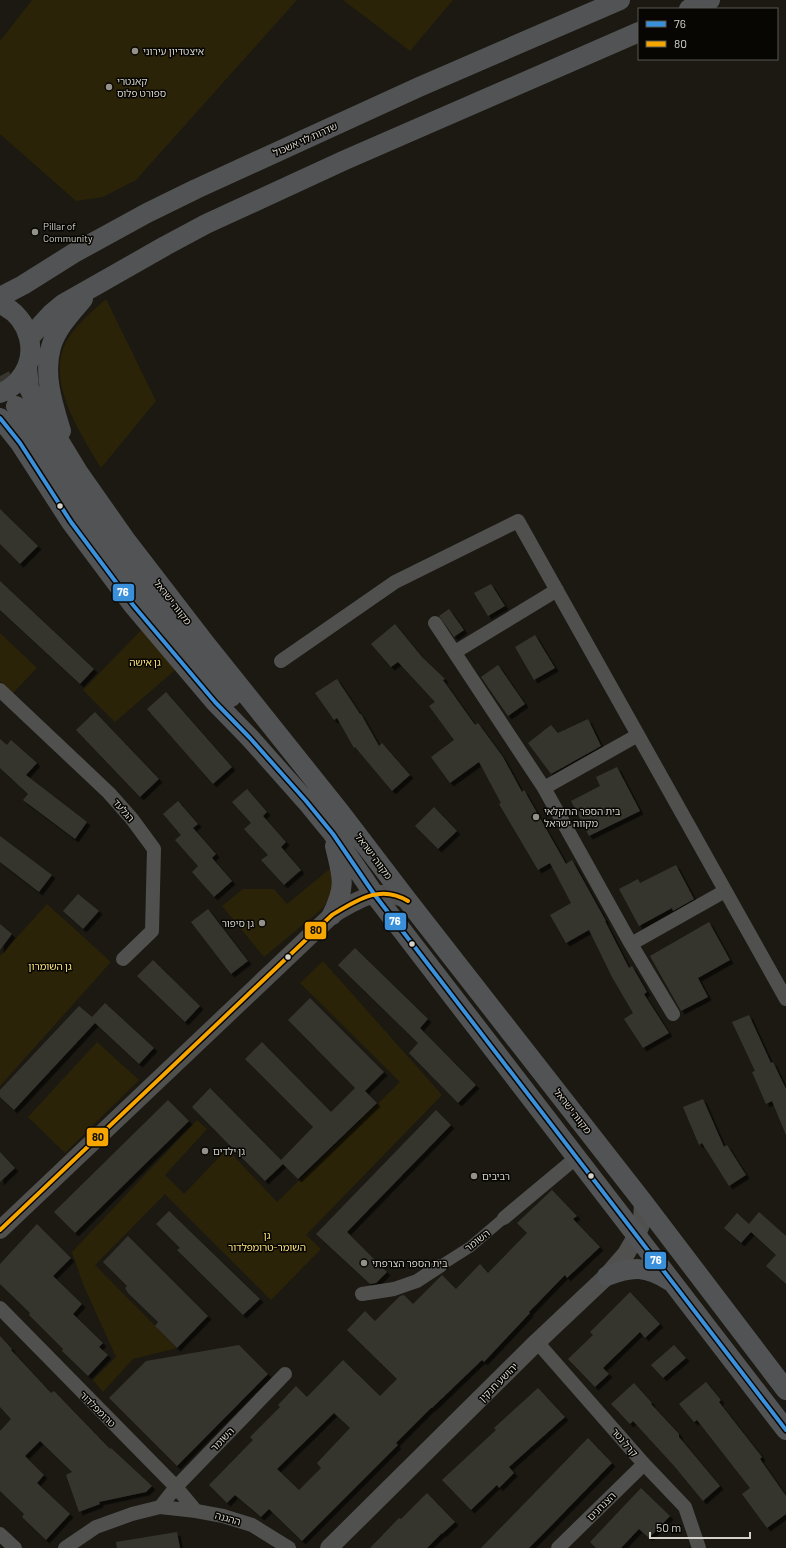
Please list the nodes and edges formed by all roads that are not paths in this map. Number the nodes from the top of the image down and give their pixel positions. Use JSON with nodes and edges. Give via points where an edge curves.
{"nodes":[{"id":1,"x":620,"y":0,"type":"edge"},
{"id":2,"x":710,"y":0,"type":"edge"},
{"id":3,"x":692,"y":8,"type":"edge"},
{"id":4,"x":638,"y":32,"type":"edge"},
{"id":5,"x":92,"y":288,"type":"junction"},
{"id":6,"x":0,"y":298,"type":"edge"},
{"id":7,"x":0,"y":304,"type":"edge"},
{"id":8,"x":29,"y":338,"type":"junction"},
{"id":9,"x":27,"y":367,"type":"junction"},
{"id":10,"x":0,"y":393,"type":"edge"},
{"id":11,"x":16,"y":406,"type":"tunnel mouth"},
{"id":12,"x":0,"y":418,"type":"tunnel mouth"},
{"id":13,"x":78,"y":472,"type":"junction"},
{"id":14,"x":557,"y":590,"type":"junction"},
{"id":15,"x":435,"y":623,"type":"dead end"},
{"id":16,"x":455,"y":652,"type":"junction"},
{"id":17,"x":281,"y":661,"type":"dead end"},
{"id":18,"x":0,"y":690,"type":"edge"},
{"id":19,"x":245,"y":712,"type":"junction"},
{"id":20,"x":271,"y":724,"type":"junction"},
{"id":21,"x":638,"y":734,"type":"junction"},
{"id":22,"x":250,"y":738,"type":"junction"},
{"id":23,"x":544,"y":788,"type":"junction"},
{"id":24,"x":333,"y":834,"type":"junction"},
{"id":25,"x":725,"y":891,"type":"junction"},
{"id":26,"x":374,"y":894,"type":"junction"},
{"id":27,"x":408,"y":901,"type":"junction"},
{"id":28,"x":332,"y":914,"type":"junction"},
{"id":29,"x":631,"y":944,"type":"junction"},
{"id":30,"x":123,"y":959,"type":"dead end"},
{"id":31,"x":786,"y":1000,"type":"edge"},
{"id":32,"x":673,"y":1014,"type":"dead end"},
{"id":33,"x":577,"y":1157,"type":"junction"},
{"id":34,"x":643,"y":1202,"type":"junction"},
{"id":35,"x":504,"y":1218,"type":"joint"},
{"id":36,"x":0,"y":1230,"type":"edge"},
{"id":37,"x":638,"y":1235,"type":"junction"},
{"id":38,"x":440,"y":1266,"type":"joint"},
{"id":39,"x":607,"y":1276,"type":"junction"},
{"id":40,"x":674,"y":1283,"type":"junction"},
{"id":41,"x":362,"y":1294,"type":"dead end"},
{"id":42,"x":0,"y":1308,"type":"edge"},
{"id":43,"x":537,"y":1342,"type":"junction"},
{"id":44,"x":284,"y":1374,"type":"dead end"},
{"id":45,"x":786,"y":1390,"type":"edge"},
{"id":46,"x":786,"y":1430,"type":"edge"},
{"id":47,"x":644,"y":1464,"type":"junction"},
{"id":48,"x":176,"y":1487,"type":"junction"},
{"id":49,"x":160,"y":1507,"type":"junction"},
{"id":50,"x":196,"y":1511,"type":"junction"},
{"id":51,"x":0,"y":1534,"type":"edge"},
{"id":52,"x":15,"y":1548,"type":"edge"},
{"id":53,"x":65,"y":1548,"type":"edge"},
{"id":54,"x":289,"y":1548,"type":"edge"},
{"id":55,"x":329,"y":1548,"type":"edge"},
{"id":56,"x":558,"y":1548,"type":"edge"},
{"id":57,"x":699,"y":1548,"type":"edge"}],
"edges":[{"from":1,"to":6,"type":"main road","name":"שדרות לוי אשכול","via":[[419,87],[196,189],[74,253]]},
{"from":2,"to":3,"type":"main road"},
{"from":4,"to":5,"type":"main road","via":[[345,160],[165,246]]},
{"from":5,"to":8,"type":"main road","via":[[57,309]]},
{"from":5,"to":13,"type":"main road","via":[[58,331],[48,360],[49,382],[56,417]]},
{"from":7,"to":8,"type":"main road","via":[[23,322]]},
{"from":8,"to":9,"type":"main road","via":[[30,355]]},
{"from":9,"to":10,"type":"main road","via":[[13,386]]},
{"from":9,"to":13,"type":"main road","name":"מקווה ישראל","via":[[30,388],[36,403]]},
{"from":11,"to":19,"type":"main road","via":[[112,548],[178,634]]},
{"from":12,"to":22,"type":"main road","name":"מקווה ישראל","via":[[20,443],[71,522],[133,605],[215,702]]},
{"from":13,"to":20,"type":"main road","name":"מקווה ישראל","via":[[162,589]]},
{"from":14,"to":16,"type":"street"},
{"from":14,"to":17,"type":"street","via":[[518,521],[395,582]]},
{"from":14,"to":21,"type":"street"},
{"from":15,"to":16,"type":"street"},
{"from":16,"to":23,"type":"street"},
{"from":18,"to":30,"type":"street","name":"הגלעד","via":[[109,793],[154,849],[152,931]]},
{"from":19,"to":20,"type":"main road"},
{"from":19,"to":22,"type":"main road"},
{"from":20,"to":27,"type":"main road","name":"מקווה ישראל"},
{"from":21,"to":23,"type":"street"},
{"from":21,"to":25,"type":"street"},
{"from":22,"to":24,"type":"main road","name":"מקווה ישראל"},
{"from":23,"to":29,"type":"street"},
{"from":24,"to":26,"type":"main road","name":"מקווה ישראל"},
{"from":24,"to":28,"type":"main road","via":[[343,879],[339,901]]},
{"from":25,"to":29,"type":"street"},
{"from":25,"to":31,"type":"street"},
{"from":26,"to":27,"type":"street","via":[[391,894]]},
{"from":26,"to":28,"type":"street"},
{"from":26,"to":33,"type":"main road","name":"מקווה ישראל"},
{"from":27,"to":34,"type":"main road","name":"מקווה ישראל"},
{"from":28,"to":36,"type":"street"},
{"from":29,"to":32,"type":"street"},
{"from":33,"to":35,"type":"street","name":"השומר"},
{"from":33,"to":37,"type":"main road","name":"מקווה ישראל"},
{"from":34,"to":37,"type":"street","name":"יהושע חנקין","via":[[642,1222]]},
{"from":34,"to":45,"type":"main road","name":"מקווה ישראל"},
{"from":35,"to":38,"type":"street","name":"השומר"},
{"from":37,"to":39,"type":"street","name":"יהושע חנקין"},
{"from":37,"to":40,"type":"main road","name":"מקווה ישראל"},
{"from":38,"to":41,"type":"street","name":"השומר","via":[[417,1281],[394,1289]]},
{"from":39,"to":40,"type":"main road","via":[[626,1269],[639,1268],[650,1270]]},
{"from":39,"to":43,"type":"street","name":"יהושע חנקין"},
{"from":40,"to":46,"type":"main road","name":"מקווה ישראל"},
{"from":42,"to":48,"type":"street","name":"טרומפלדור"},
{"from":43,"to":47,"type":"street","name":"קרל נטר"},
{"from":43,"to":55,"type":"street","name":"יהושע חנקין"},
{"from":44,"to":48,"type":"street","name":"השומר"},
{"from":47,"to":56,"type":"street","name":"הצנחנים"},
{"from":47,"to":57,"type":"street","name":"קרל נטר","via":[[685,1507]]},
{"from":48,"to":49,"type":"street"},
{"from":48,"to":50,"type":"street","name":"טרומפלדור"},
{"from":49,"to":50,"type":"street","name":"ההגנה"},
{"from":49,"to":53,"type":"street","name":"ההגנה","via":[[96,1527]]},
{"from":50,"to":54,"type":"street","name":"ההגנה","via":[[252,1525]]},
{"from":51,"to":52,"type":"street"}]}
